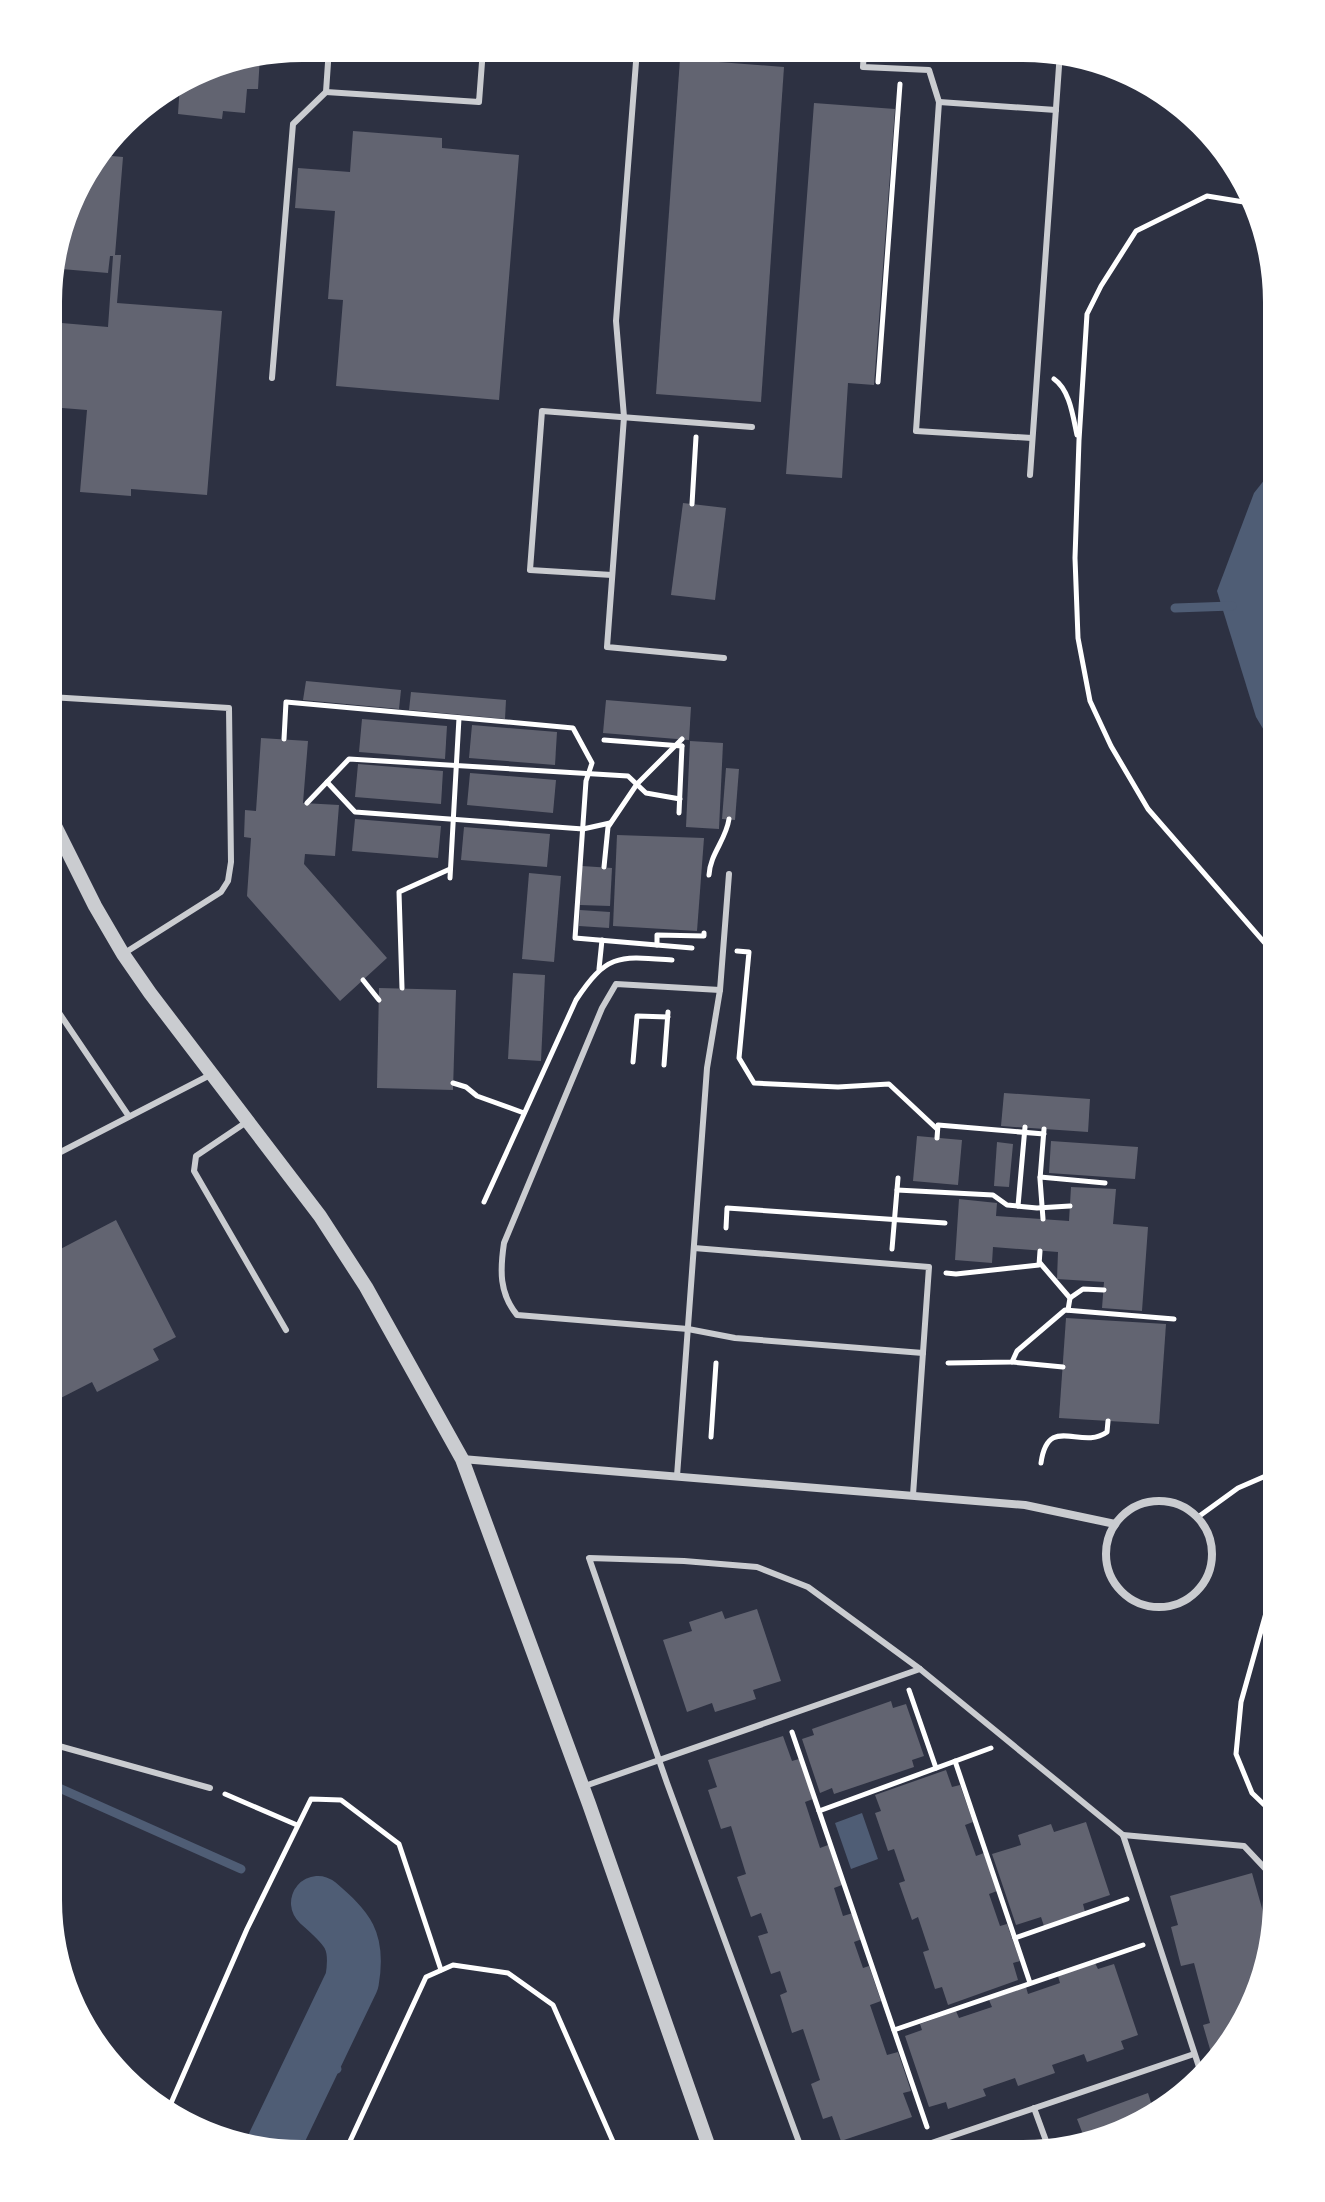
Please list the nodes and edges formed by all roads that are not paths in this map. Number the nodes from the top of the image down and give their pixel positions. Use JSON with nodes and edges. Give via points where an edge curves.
{"nodes":[{"id":1,"x":863,"y":62,"type":"edge"},
{"id":2,"x":328,"y":63,"type":"edge"},
{"id":3,"x":482,"y":63,"type":"edge"},
{"id":4,"x":636,"y":63,"type":"edge"},
{"id":5,"x":1059,"y":65,"type":"edge"},
{"id":6,"x":326,"y":92,"type":"junction"},
{"id":7,"x":939,"y":102,"type":"junction"},
{"id":8,"x":1056,"y":110,"type":"junction"},
{"id":9,"x":272,"y":378,"type":"dead end"},
{"id":10,"x":624,"y":417,"type":"junction"},
{"id":11,"x":752,"y":427,"type":"dead end"},
{"id":12,"x":1032,"y":438,"type":"junction"},
{"id":13,"x":1030,"y":475,"type":"dead end"},
{"id":14,"x":612,"y":575,"type":"junction"},
{"id":15,"x":724,"y":658,"type":"dead end"},
{"id":16,"x":62,"y":698,"type":"edge"},
{"id":17,"x":62,"y":840,"type":"edge"},
{"id":18,"x":729,"y":874,"type":"dead end"},
{"id":19,"x":123,"y":954,"type":"junction"},
{"id":20,"x":720,"y":990,"type":"junction"},
{"id":21,"x":62,"y":1017,"type":"edge"},
{"id":22,"x":212,"y":1074,"type":"junction"},
{"id":23,"x":128,"y":1115,"type":"junction"},
{"id":24,"x":248,"y":1121,"type":"junction"},
{"id":25,"x":62,"y":1151,"type":"edge"},
{"id":26,"x":694,"y":1248,"type":"junction"},
{"id":27,"x":688,"y":1329,"type":"junction"},
{"id":28,"x":286,"y":1330,"type":"dead end"},
{"id":29,"x":923,"y":1353,"type":"junction"},
{"id":30,"x":462,"y":1459,"type":"junction"},
{"id":31,"x":677,"y":1476,"type":"junction"},
{"id":32,"x":913,"y":1495,"type":"junction"},
{"id":33,"x":1115,"y":1524,"type":"junction"},
{"id":34,"x":920,"y":1669,"type":"junction"},
{"id":35,"x":62,"y":1747,"type":"edge"},
{"id":36,"x":659,"y":1760,"type":"junction"},
{"id":37,"x":582,"y":1787,"type":"junction"},
{"id":38,"x":210,"y":1788,"type":"road end"},
{"id":39,"x":1123,"y":1835,"type":"junction"},
{"id":40,"x":1262,"y":1865,"type":"edge"},
{"id":41,"x":1194,"y":2054,"type":"junction"},
{"id":42,"x":1198,"y":2064,"type":"edge"},
{"id":43,"x":1034,"y":2108,"type":"junction"},
{"id":44,"x":1045,"y":2138,"type":"edge"},
{"id":45,"x":706,"y":2140,"type":"edge"},
{"id":46,"x":798,"y":2140,"type":"edge"},
{"id":47,"x":938,"y":2140,"type":"edge"}],
"edges":[{"from":1,"to":7,"type":"lane","via":[[863,67],[929,70]]},
{"from":2,"to":6,"type":"lane"},
{"from":3,"to":6,"type":"lane","via":[[479,102]]},
{"from":4,"to":10,"type":"lane","via":[[616,321]]},
{"from":5,"to":8,"type":"lane"},
{"from":6,"to":9,"type":"lane","via":[[293,124]]},
{"from":7,"to":8,"type":"lane"},
{"from":7,"to":12,"type":"lane","via":[[916,431]]},
{"from":8,"to":12,"type":"lane"},
{"from":10,"to":11,"type":"lane"},
{"from":10,"to":14,"type":"lane"},
{"from":10,"to":14,"type":"lane","via":[[542,411],[530,570]]},
{"from":12,"to":13,"type":"lane"},
{"from":14,"to":15,"type":"lane","via":[[607,647]]},
{"from":16,"to":19,"type":"lane","via":[[229,708],[228,881],[221,892]]},
{"from":17,"to":19,"type":"street"},
{"from":18,"to":20,"type":"lane"},
{"from":19,"to":22,"type":"street"},
{"from":20,"to":26,"type":"lane","via":[[707,1068]]},
{"from":20,"to":27,"type":"lane","via":[[616,984],[512,1221],[500,1269],[502,1287],[517,1315]]},
{"from":21,"to":23,"type":"lane"},
{"from":22,"to":23,"type":"lane"},
{"from":22,"to":24,"type":"street"},
{"from":23,"to":25,"type":"lane"},
{"from":24,"to":28,"type":"lane","via":[[196,1156],[194,1171]]},
{"from":24,"to":30,"type":"street","via":[[366,1287]]},
{"from":26,"to":27,"type":"lane"},
{"from":26,"to":29,"type":"lane","via":[[929,1267]]},
{"from":27,"to":29,"type":"lane","via":[[735,1338]]},
{"from":27,"to":31,"type":"lane"},
{"from":29,"to":32,"type":"lane"},
{"from":30,"to":31,"type":"street"},
{"from":30,"to":37,"type":"street"},
{"from":31,"to":32,"type":"street"},
{"from":32,"to":33,"type":"street","via":[[1025,1505]]},
{"from":33,"to":33,"type":"street","via":[[1132,1507],[1155,1500],[1179,1504],[1198,1517],[1211,1538],[1213,1562],[1204,1584],[1176,1606],[1140,1605],[1125,1596],[1106,1562]]},
{"from":34,"to":36,"type":"lane"},
{"from":34,"to":36,"type":"lane","via":[[808,1587],[757,1567],[589,1558]]},
{"from":34,"to":39,"type":"lane"},
{"from":35,"to":38,"type":"lane"},
{"from":36,"to":37,"type":"lane"},
{"from":36,"to":46,"type":"lane"},
{"from":37,"to":45,"type":"street"},
{"from":39,"to":40,"type":"lane","via":[[1244,1846]]},
{"from":39,"to":41,"type":"lane"},
{"from":41,"to":42,"type":"lane"},
{"from":41,"to":43,"type":"lane"},
{"from":43,"to":44,"type":"lane"},
{"from":43,"to":47,"type":"lane"}]}
